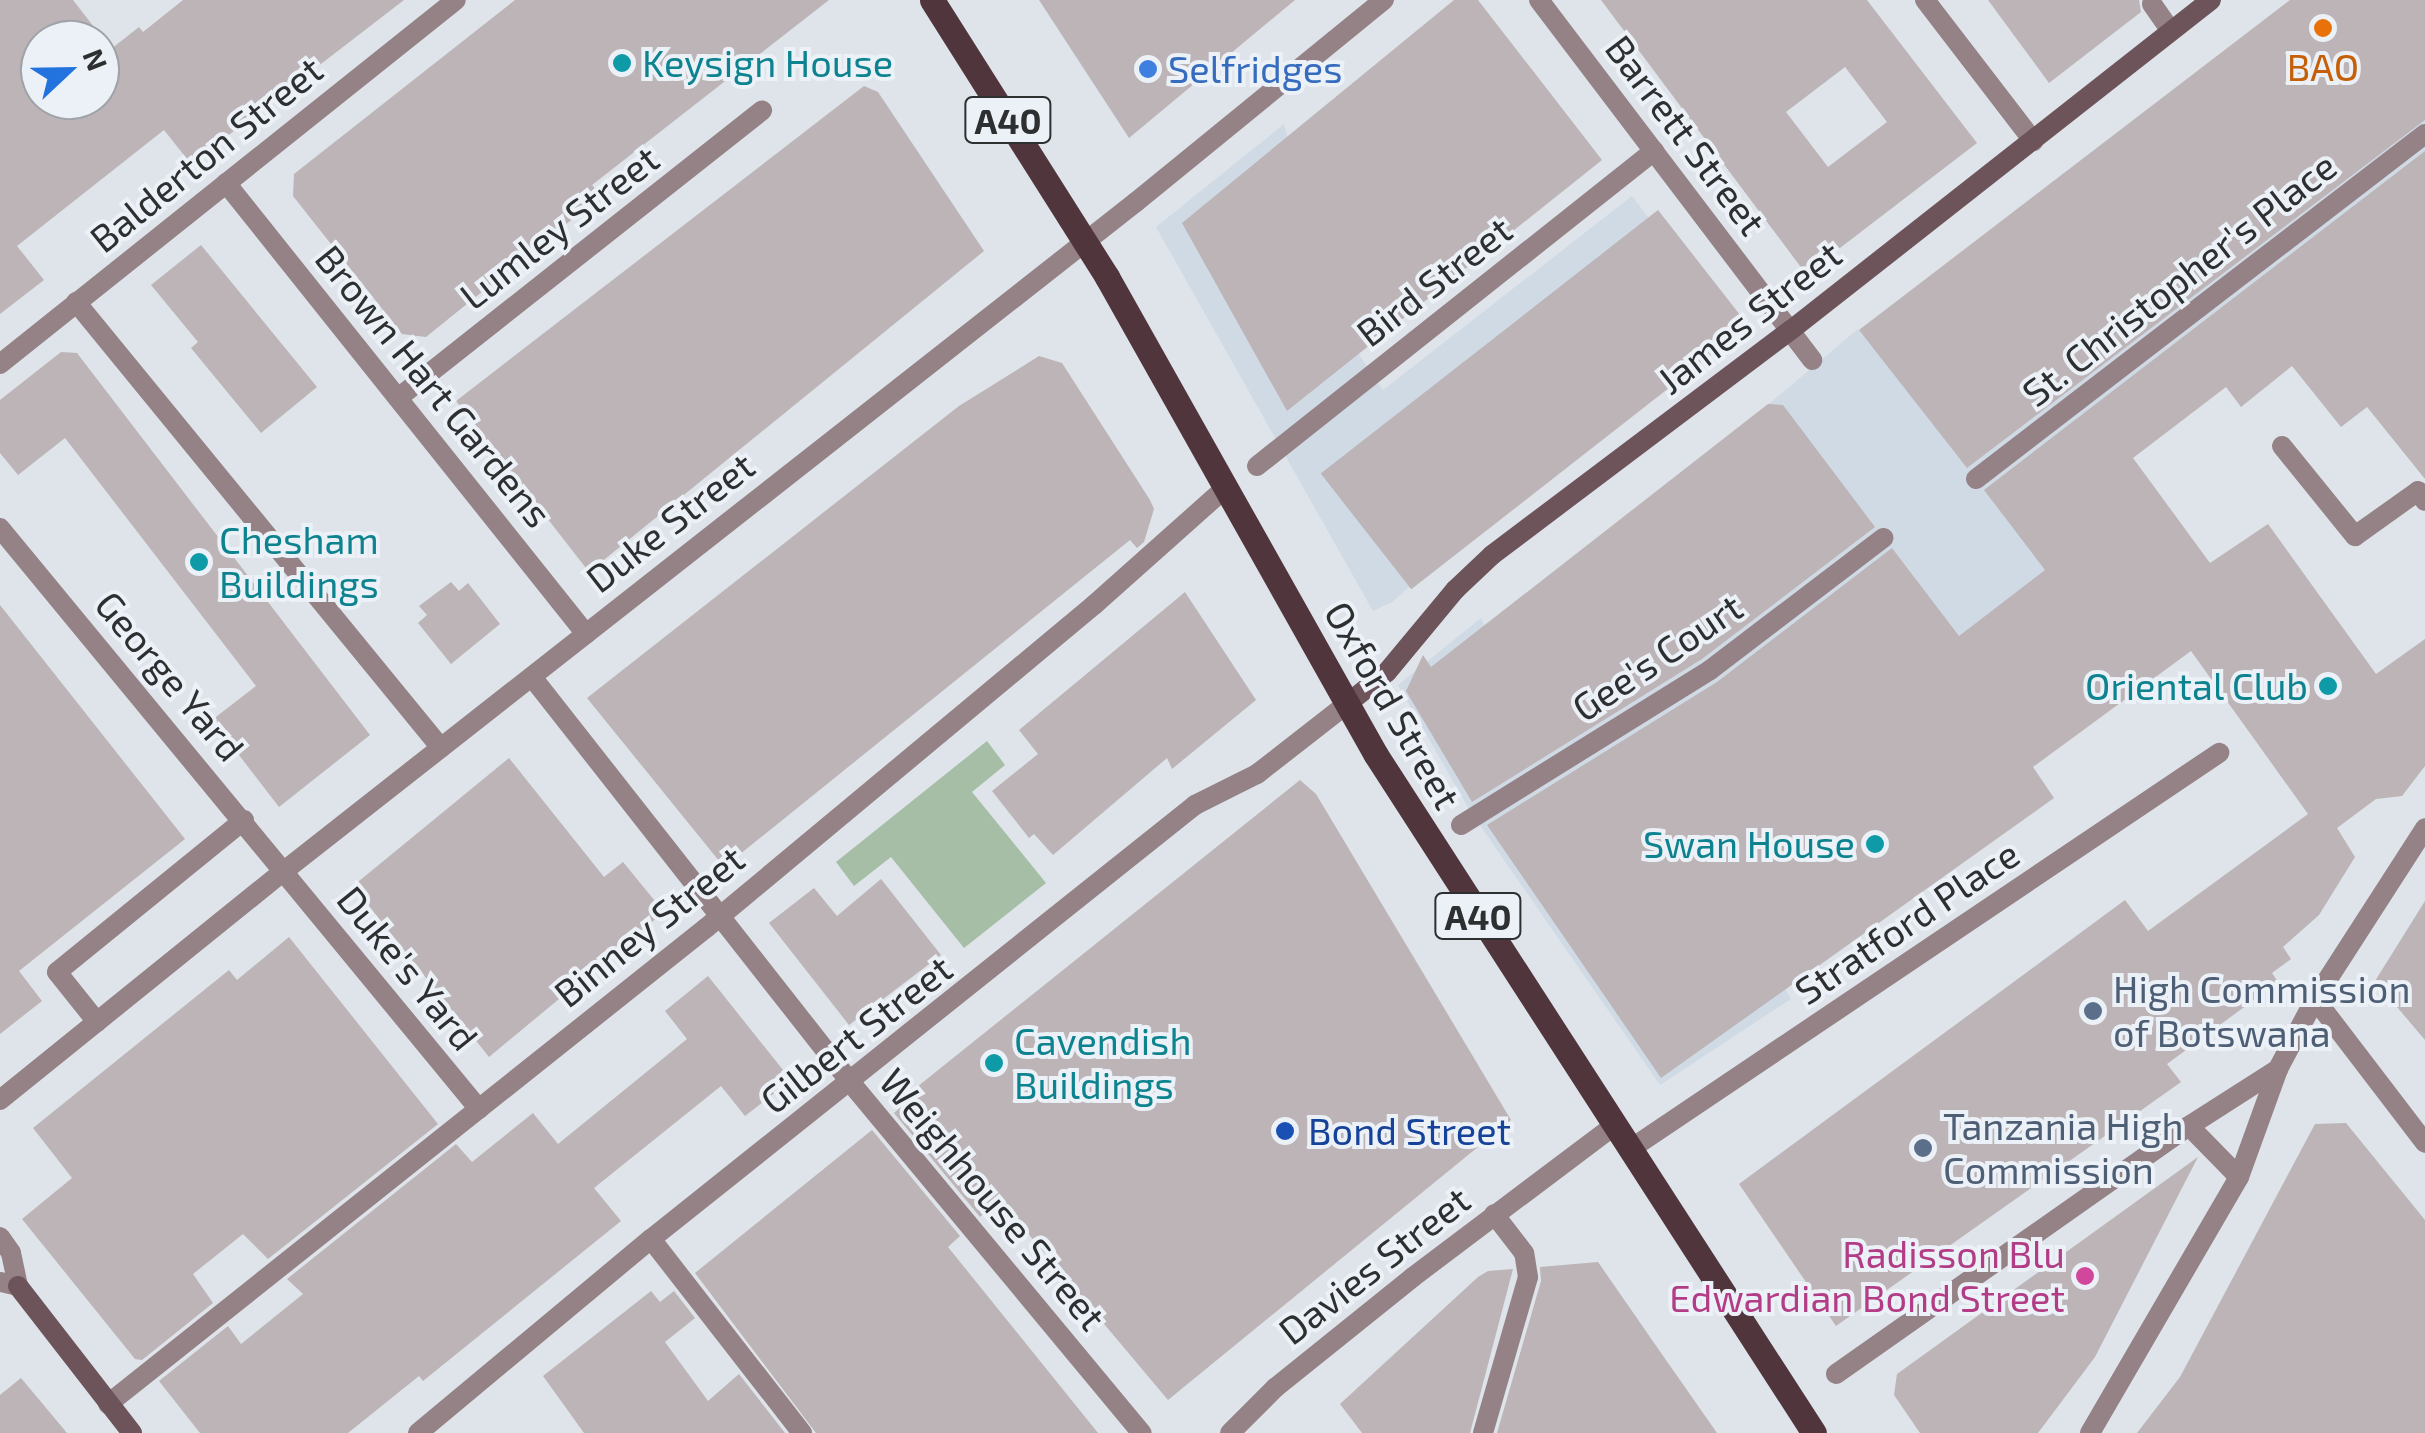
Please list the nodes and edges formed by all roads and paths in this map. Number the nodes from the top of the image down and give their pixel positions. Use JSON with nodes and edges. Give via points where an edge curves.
{"nodes":[{"id":1,"x":456,"y":0,"type":"edge"},
{"id":2,"x":932,"y":0,"type":"edge"},
{"id":3,"x":1384,"y":0,"type":"edge"},
{"id":4,"x":1539,"y":0,"type":"edge"},
{"id":5,"x":1925,"y":0,"type":"edge"},
{"id":6,"x":2210,"y":0,"type":"edge"},
{"id":7,"x":2152,"y":4,"type":"dead end"},
{"id":8,"x":2170,"y":31,"type":"junction"},
{"id":9,"x":762,"y":111,"type":"dead end"},
{"id":10,"x":2425,"y":134,"type":"edge"},
{"id":11,"x":2032,"y":142,"type":"junction"},
{"id":12,"x":1654,"y":151,"type":"junction"},
{"id":13,"x":226,"y":183,"type":"junction"},
{"id":14,"x":1085,"y":241,"type":"junction"},
{"id":15,"x":76,"y":302,"type":"junction"},
{"id":16,"x":1791,"y":330,"type":"junction"},
{"id":17,"x":1812,"y":360,"type":"dead end"},
{"id":18,"x":0,"y":363,"type":"edge"},
{"id":19,"x":398,"y":398,"type":"junction"},
{"id":20,"x":2282,"y":446,"type":"dead end"},
{"id":21,"x":1257,"y":466,"type":"dead end"},
{"id":22,"x":1976,"y":479,"type":"dead end"},
{"id":23,"x":1224,"y":489,"type":"junction"},
{"id":24,"x":2425,"y":501,"type":"edge"},
{"id":25,"x":0,"y":528,"type":"edge"},
{"id":26,"x":1883,"y":538,"type":"dead end"},
{"id":27,"x":586,"y":634,"type":"junction"},
{"id":28,"x":532,"y":677,"type":"junction"},
{"id":29,"x":1347,"y":704,"type":"junction"},
{"id":30,"x":441,"y":748,"type":"junction"},
{"id":31,"x":2220,"y":753,"type":"dead end"},
{"id":32,"x":244,"y":820,"type":"junction"},
{"id":33,"x":1461,"y":824,"type":"dead end"},
{"id":34,"x":2425,"y":828,"type":"edge"},
{"id":35,"x":284,"y":871,"type":"junction"},
{"id":36,"x":719,"y":915,"type":"junction"},
{"id":37,"x":2316,"y":998,"type":"junction"},
{"id":38,"x":97,"y":1022,"type":"junction"},
{"id":39,"x":2278,"y":1069,"type":"junction"},
{"id":40,"x":851,"y":1083,"type":"junction"},
{"id":41,"x":0,"y":1100,"type":"edge"},
{"id":42,"x":478,"y":1109,"type":"junction"},
{"id":43,"x":1616,"y":1124,"type":"junction"},
{"id":44,"x":2188,"y":1126,"type":"junction"},
{"id":45,"x":2425,"y":1143,"type":"edge"},
{"id":46,"x":1632,"y":1148,"type":"junction"},
{"id":47,"x":2239,"y":1177,"type":"junction"},
{"id":48,"x":1494,"y":1214,"type":"junction"},
{"id":49,"x":0,"y":1237,"type":"edge"},
{"id":50,"x":652,"y":1239,"type":"junction"},
{"id":51,"x":9,"y":1284,"type":"edge"},
{"id":52,"x":1836,"y":1374,"type":"dead end"},
{"id":53,"x":108,"y":1404,"type":"junction"},
{"id":54,"x":2093,"y":1429,"type":"edge"},
{"id":55,"x":132,"y":1433,"type":"edge"},
{"id":56,"x":418,"y":1433,"type":"edge"},
{"id":57,"x":802,"y":1433,"type":"edge"},
{"id":58,"x":1142,"y":1433,"type":"edge"},
{"id":59,"x":1230,"y":1433,"type":"edge"},
{"id":60,"x":1483,"y":1433,"type":"edge"},
{"id":61,"x":1814,"y":1433,"type":"edge"}],
"edges":[{"from":1,"to":13,"type":"street","name":"Balderton Street"},
{"from":2,"to":14,"type":"main road","name":"Oxford Street","number":"A40"},
{"from":3,"to":14,"type":"street","name":"Duke Street"},
{"from":4,"to":12,"type":"street","name":"Barrett Street"},
{"from":5,"to":11,"type":"street"},
{"from":6,"to":8,"type":"main road","name":"James Street"},
{"from":7,"to":8,"type":"street"},
{"from":8,"to":11,"type":"main road","name":"James Street"},
{"from":9,"to":19,"type":"street","name":"Lumley Street"},
{"from":10,"to":22,"type":"street","name":"St. Christopher's Place"},
{"from":11,"to":16,"type":"main road","name":"James Street"},
{"from":12,"to":16,"type":"street","name":"Barrett Street"},
{"from":12,"to":21,"type":"street","name":"Bird Street"},
{"from":13,"to":15,"type":"street","name":"Balderton Street"},
{"from":13,"to":19,"type":"street","name":"Brown Hart Gardens"},
{"from":14,"to":23,"type":"main road","name":"Oxford Street","number":"A40"},
{"from":14,"to":27,"type":"street","name":"Duke Street"},
{"from":15,"to":18,"type":"street","name":"Balderton Street"},
{"from":15,"to":30,"type":"street"},
{"from":16,"to":17,"type":"street","name":"Barrett Street"},
{"from":16,"to":29,"type":"main road","name":"James Street","via":[[1492,555],[1387,672]]},
{"from":19,"to":27,"type":"street","name":"Brown Hart Gardens"},
{"from":20,"to":24,"type":"street","via":[[2355,536],[2418,491]]},
{"from":23,"to":29,"type":"main road","name":"Oxford Street","number":"A40"},
{"from":23,"to":36,"type":"street","name":"Binney Street"},
{"from":25,"to":32,"type":"street","name":"George Yard"},
{"from":26,"to":33,"type":"street","name":"Gee's Court","via":[[1710,670]]},
{"from":27,"to":28,"type":"street","name":"Duke Street"},
{"from":28,"to":30,"type":"street","name":"Duke Street"},
{"from":28,"to":36,"type":"street","name":"Weighhouse Street"},
{"from":29,"to":40,"type":"street","name":"Gilbert Street","via":[[1257,774],[1195,806]]},
{"from":29,"to":43,"type":"main road","name":"Oxford Street","number":"A40"},
{"from":30,"to":35,"type":"street","name":"Duke Street"},
{"from":31,"to":46,"type":"street","name":"Stratford Place"},
{"from":32,"to":35,"type":"street","name":"George Yard"},
{"from":32,"to":38,"type":"street","via":[[57,972]]},
{"from":34,"to":37,"type":"street"},
{"from":35,"to":38,"type":"street","name":"Duke Street"},
{"from":35,"to":42,"type":"street","name":"Duke's Yard"},
{"from":36,"to":40,"type":"street","name":"Weighhouse Street"},
{"from":36,"to":42,"type":"street","name":"Binney Street"},
{"from":37,"to":39,"type":"street"},
{"from":37,"to":45,"type":"street"},
{"from":38,"to":41,"type":"street","name":"Duke Street"},
{"from":39,"to":44,"type":"street"},
{"from":39,"to":47,"type":"street"},
{"from":40,"to":50,"type":"street","name":"Gilbert Street"},
{"from":40,"to":58,"type":"street","name":"Weighhouse Street"},
{"from":42,"to":53,"type":"street","name":"Binney Street"},
{"from":43,"to":46,"type":"main road","name":"Oxford Street","number":"A40"},
{"from":43,"to":48,"type":"street","name":"Davies Street"},
{"from":44,"to":47,"type":"street"},
{"from":44,"to":52,"type":"street"},
{"from":46,"to":61,"type":"main road","name":"Oxford Street","number":"A40"},
{"from":47,"to":54,"type":"street"},
{"from":48,"to":59,"type":"street","name":"Davies Street","via":[[1275,1388]]},
{"from":48,"to":60,"type":"street","via":[[1524,1252],[1528,1277]]},
{"from":49,"to":51,"type":"street","via":[[11,1254]]},
{"from":50,"to":56,"type":"street","name":"Gilbert Street"},
{"from":50,"to":57,"type":"street"},
{"from":51,"to":53,"type":"main road"},
{"from":53,"to":55,"type":"main road"}]}
